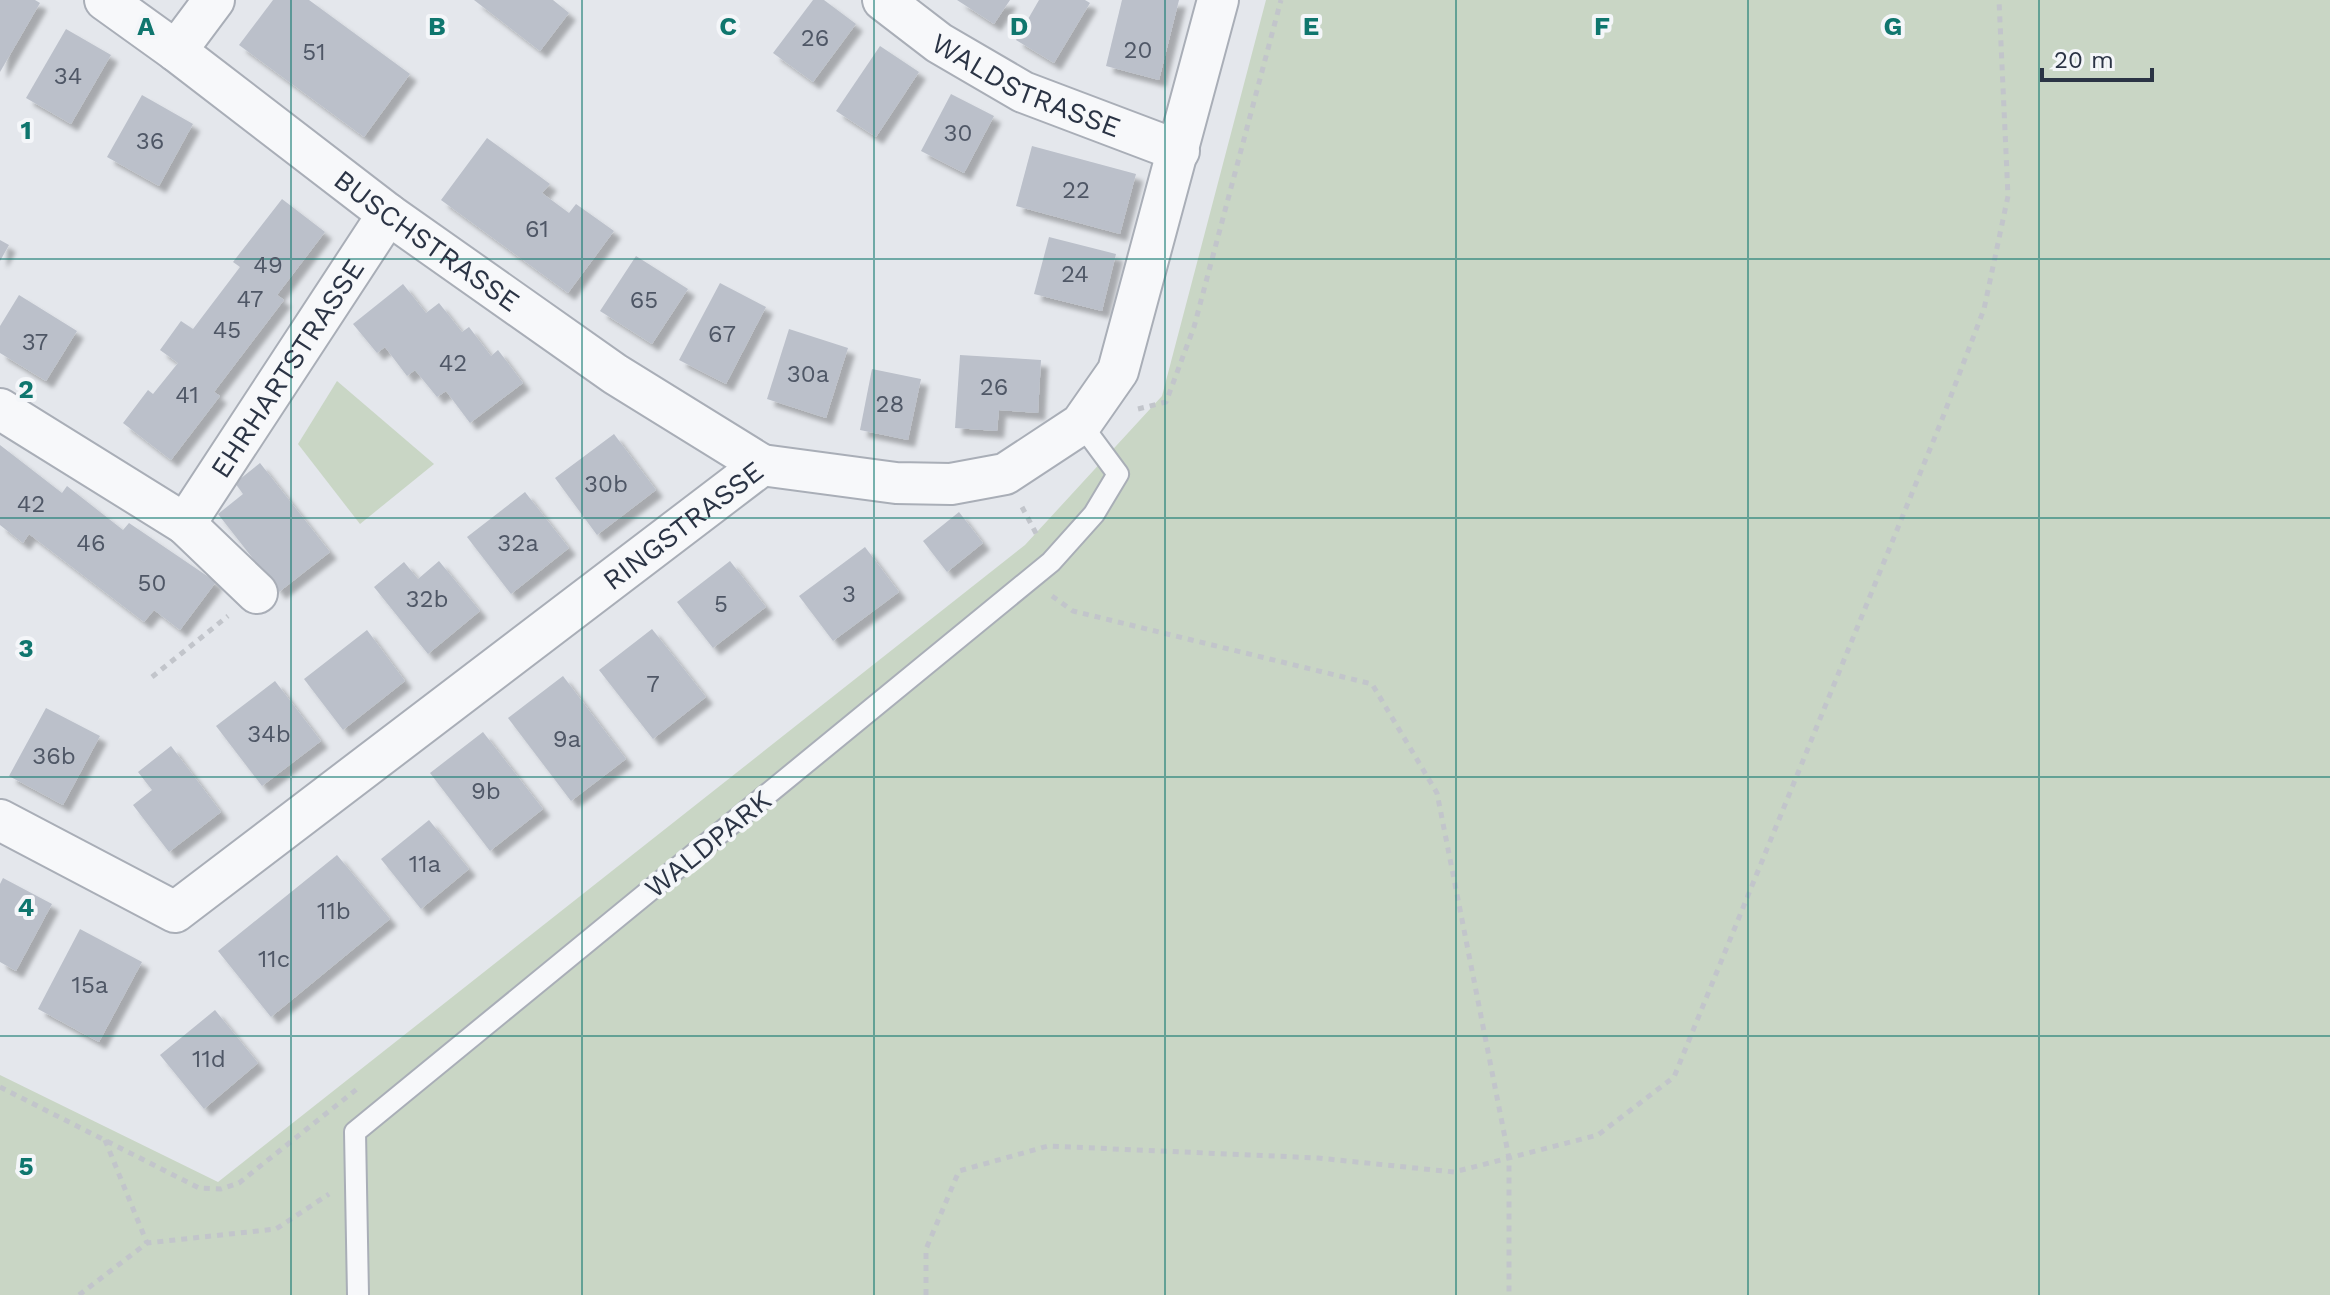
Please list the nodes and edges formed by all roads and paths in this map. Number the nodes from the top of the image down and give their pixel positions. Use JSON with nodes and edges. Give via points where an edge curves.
{"nodes":[{"id":1,"x":105,"y":0,"type":"edge"},
{"id":2,"x":214,"y":0,"type":"edge"},
{"id":3,"x":883,"y":0,"type":"edge"},
{"id":4,"x":1218,"y":0,"type":"edge"},
{"id":5,"x":1281,"y":0,"type":"edge"},
{"id":6,"x":1999,"y":0,"type":"edge"},
{"id":7,"x":176,"y":51,"type":"junction"},
{"id":8,"x":1179,"y":151,"type":"junction"},
{"id":9,"x":388,"y":214,"type":"junction"},
{"id":10,"x":1166,"y":402,"type":"dead end"},
{"id":11,"x":0,"y":409,"type":"edge"},
{"id":12,"x":1081,"y":424,"type":"junction"},
{"id":13,"x":762,"y":465,"type":"junction"},
{"id":14,"x":1005,"y":474,"type":"junction"},
{"id":15,"x":185,"y":524,"type":"junction"},
{"id":16,"x":1051,"y":562,"type":"junction"},
{"id":17,"x":1031,"y":581,"type":"junction"},
{"id":18,"x":257,"y":593,"type":"joint"},
{"id":19,"x":152,"y":677,"type":"dead end"},
{"id":20,"x":0,"y":820,"type":"edge"},
{"id":21,"x":363,"y":1085,"type":"dead end"},
{"id":22,"x":0,"y":1087,"type":"edge"},
{"id":23,"x":105,"y":1140,"type":"junction"},
{"id":24,"x":1509,"y":1158,"type":"junction"},
{"id":25,"x":357,"y":1177,"type":"junction"},
{"id":26,"x":147,"y":1243,"type":"junction"},
{"id":27,"x":79,"y":1295,"type":"edge"},
{"id":28,"x":358,"y":1295,"type":"edge"},
{"id":29,"x":926,"y":1295,"type":"edge"},
{"id":30,"x":1509,"y":1295,"type":"edge"}],
"edges":[{"from":1,"to":7,"type":"street","name":"BUSCHSTRASSE"},
{"from":2,"to":7,"type":"street"},
{"from":3,"to":8,"type":"street","name":"WALDSTRASSE","via":[[939,43],[1023,92]]},
{"from":4,"to":8,"type":"street","name":"RINGSTRASSE"},
{"from":5,"to":10,"type":"path","via":[[1194,327]]},
{"from":6,"to":24,"type":"path","via":[[2008,196],[1984,309],[1674,1077],[1598,1135]]},
{"from":7,"to":9,"type":"street","name":"BUSCHSTRASSE"},
{"from":8,"to":12,"type":"street","name":"RINGSTRASSE","via":[[1118,371]]},
{"from":9,"to":13,"type":"street","name":"BUSCHSTRASSE","via":[[615,374]]},
{"from":9,"to":15,"type":"street","name":"EHRHARTSTRASSE"},
{"from":11,"to":15,"type":"street"},
{"from":12,"to":14,"type":"street","name":"RINGSTRASSE"},
{"from":12,"to":16,"type":"lane","name":"WALDPARK","via":[[1118,474],[1094,514]]},
{"from":13,"to":14,"type":"street","name":"RINGSTRASSE","via":[[896,483],[951,484]]},
{"from":13,"to":20,"type":"street","name":"RINGSTRASSE","via":[[175,912]]},
{"from":14,"to":16,"type":"path"},
{"from":15,"to":18,"type":"street"},
{"from":16,"to":17,"type":"lane","name":"WALDPARK"},
{"from":17,"to":24,"type":"path","via":[[1073,611],[1372,684],[1437,793]]},
{"from":17,"to":25,"type":"lane","name":"WALDPARK","via":[[355,1132]]},
{"from":18,"to":19,"type":"path"},
{"from":21,"to":23,"type":"path","via":[[239,1183],[221,1189],[199,1188]]},
{"from":22,"to":23,"type":"path"},
{"from":23,"to":26,"type":"path"},
{"from":24,"to":29,"type":"path","via":[[1454,1172],[1318,1158],[1048,1146],[959,1171],[926,1249]]},
{"from":24,"to":30,"type":"path"},
{"from":25,"to":26,"type":"path","via":[[276,1229]]},
{"from":25,"to":28,"type":"lane","name":"WALDPARK"},
{"from":26,"to":27,"type":"path"}]}
